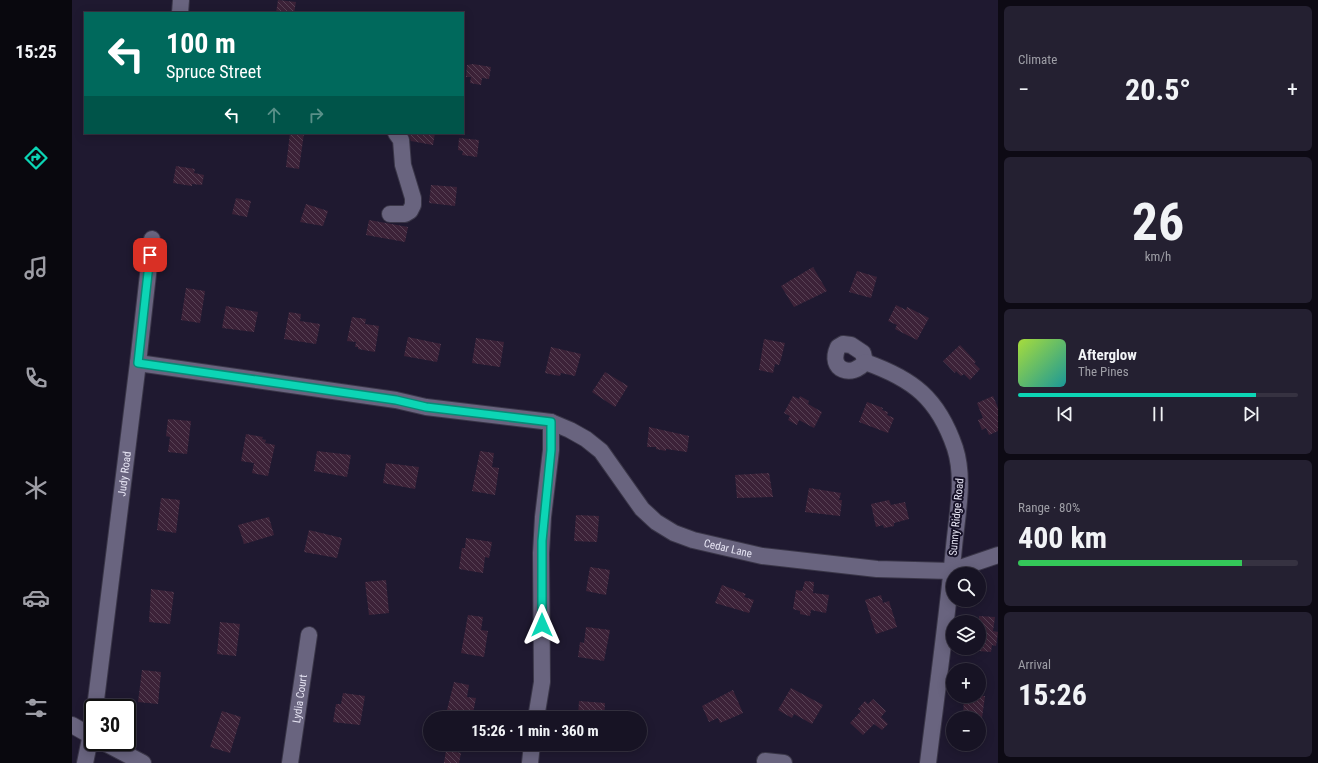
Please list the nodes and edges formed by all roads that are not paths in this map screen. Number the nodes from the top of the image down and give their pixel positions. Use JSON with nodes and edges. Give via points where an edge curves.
{"nodes":[{"id":1,"x":181,"y":0,"type":"edge"},
{"id":2,"x":180,"y":12,"type":"edge"},
{"id":3,"x":397,"y":134,"type":"edge"},
{"id":4,"x":390,"y":214,"type":"dead end"},
{"id":5,"x":152,"y":240,"type":"dead end"},
{"id":6,"x":865,"y":362,"type":"dead end"},
{"id":7,"x":138,"y":363,"type":"junction"},
{"id":8,"x":551,"y":422,"type":"junction"},
{"id":9,"x":998,"y":555,"type":"edge"},
{"id":10,"x":951,"y":567,"type":"edge"},
{"id":11,"x":963,"y":567,"type":"edge"},
{"id":12,"x":946,"y":571,"type":"edge"},
{"id":13,"x":947,"y":607,"type":"edge"},
{"id":14,"x":309,"y":635,"type":"dead end"},
{"id":15,"x":96,"y":699,"type":"edge"},
{"id":16,"x":537,"y":711,"type":"edge"},
{"id":17,"x":72,"y":725,"type":"edge"},
{"id":18,"x":84,"y":730,"type":"edge"},
{"id":19,"x":89,"y":751,"type":"edge"},
{"id":20,"x":122,"y":751,"type":"edge"},
{"id":21,"x":531,"y":751,"type":"edge"},
{"id":22,"x":765,"y":761,"type":"dead end"},
{"id":23,"x":85,"y":763,"type":"edge"},
{"id":24,"x":142,"y":763,"type":"edge"},
{"id":25,"x":290,"y":763,"type":"edge"},
{"id":26,"x":530,"y":763,"type":"edge"},
{"id":27,"x":784,"y":763,"type":"edge"},
{"id":28,"x":928,"y":763,"type":"edge"}],
"edges":[{"from":1,"to":2,"type":"street"},
{"from":3,"to":4,"type":"street","via":[[401,140],[403,165],[413,205],[405,214]]},
{"from":5,"to":7,"type":"street","name":"Judy Road"},
{"from":6,"to":10,"type":"street","name":"Sunny Ridge Road","via":[[903,377],[923,393],[948,429],[956,449],[960,478]]},
{"from":7,"to":8,"type":"street","name":"Cedar Lane","via":[[396,400],[426,407]]},
{"from":7,"to":15,"type":"street","name":"Judy Road"},
{"from":8,"to":12,"type":"street","name":"Cedar Lane","via":[[586,439],[601,451],[642,510],[674,533],[762,556],[877,569]]},
{"from":8,"to":16,"type":"street","via":[[551,450],[541,553],[542,682]]},
{"from":9,"to":11,"type":"street"},
{"from":13,"to":28,"type":"street","name":"Sunny Ridge Road"},
{"from":14,"to":25,"type":"street","name":"Lydia Court"},
{"from":17,"to":18,"type":"street"},
{"from":19,"to":23,"type":"street"},
{"from":20,"to":24,"type":"street"},
{"from":21,"to":26,"type":"street"},
{"from":22,"to":27,"type":"street"}]}
